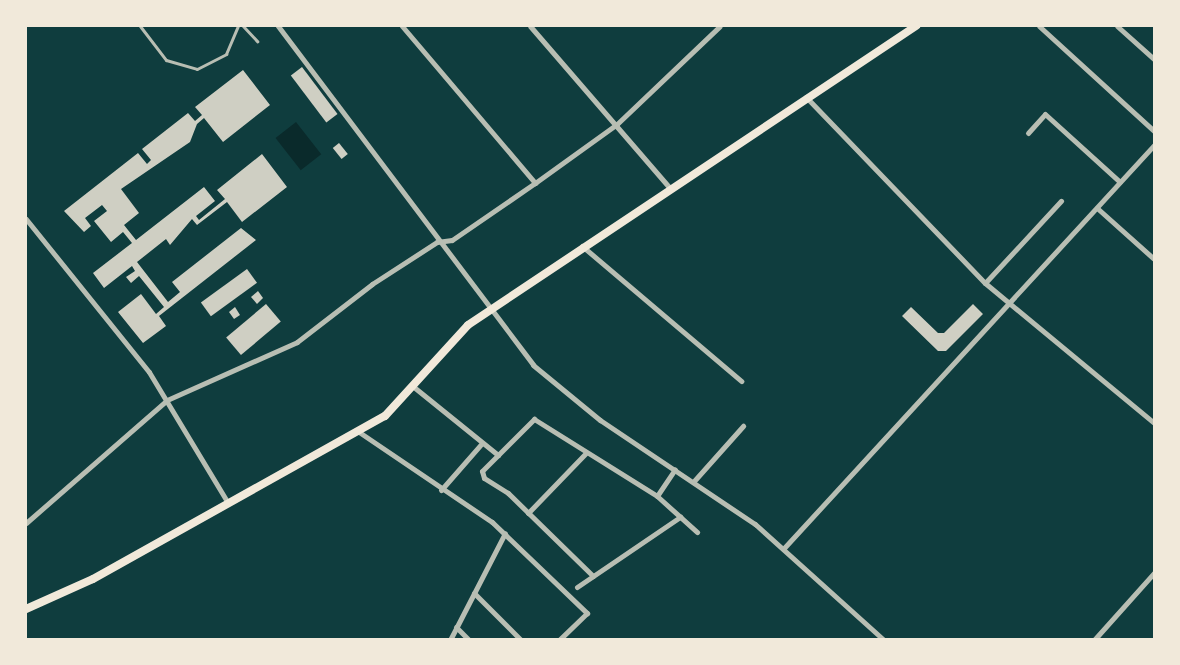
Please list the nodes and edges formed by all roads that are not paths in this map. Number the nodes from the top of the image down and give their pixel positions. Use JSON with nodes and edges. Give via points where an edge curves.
{"nodes":[{"id":1,"x":140,"y":26,"type":"edge"},
{"id":2,"x":238,"y":26,"type":"edge"},
{"id":3,"x":243,"y":26,"type":"edge"},
{"id":4,"x":278,"y":26,"type":"edge"},
{"id":5,"x":402,"y":26,"type":"edge"},
{"id":6,"x":530,"y":26,"type":"edge"},
{"id":7,"x":720,"y":26,"type":"edge"},
{"id":8,"x":916,"y":26,"type":"edge"},
{"id":9,"x":1039,"y":26,"type":"edge"},
{"id":10,"x":1117,"y":26,"type":"edge"},
{"id":11,"x":257,"y":41,"type":"dead end"},
{"id":12,"x":1155,"y":59,"type":"edge"},
{"id":13,"x":806,"y":97,"type":"junction"},
{"id":14,"x":617,"y":123,"type":"junction"},
{"id":15,"x":1155,"y":131,"type":"edge"},
{"id":16,"x":1028,"y":133,"type":"dead end"},
{"id":17,"x":1155,"y":145,"type":"edge"},
{"id":18,"x":1120,"y":182,"type":"junction"},
{"id":19,"x":536,"y":183,"type":"junction"},
{"id":20,"x":670,"y":188,"type":"junction"},
{"id":21,"x":1061,"y":201,"type":"dead end"},
{"id":22,"x":1097,"y":207,"type":"junction"},
{"id":23,"x":26,"y":219,"type":"edge"},
{"id":24,"x":437,"y":242,"type":"junction"},
{"id":25,"x":581,"y":246,"type":"junction"},
{"id":26,"x":1155,"y":259,"type":"edge"},
{"id":27,"x":985,"y":283,"type":"junction"},
{"id":28,"x":1009,"y":304,"type":"junction"},
{"id":29,"x":489,"y":309,"type":"junction"},
{"id":30,"x":741,"y":381,"type":"dead end"},
{"id":31,"x":415,"y":388,"type":"junction"},
{"id":32,"x":167,"y":400,"type":"junction"},
{"id":33,"x":1155,"y":423,"type":"edge"},
{"id":34,"x":743,"y":426,"type":"dead end"},
{"id":35,"x":359,"y":432,"type":"junction"},
{"id":36,"x":482,"y":443,"type":"junction"},
{"id":37,"x":586,"y":453,"type":"junction"},
{"id":38,"x":498,"y":455,"type":"junction"},
{"id":39,"x":675,"y":469,"type":"junction"},
{"id":40,"x":694,"y":481,"type":"junction"},
{"id":41,"x":441,"y":490,"type":"junction"},
{"id":42,"x":657,"y":496,"type":"junction"},
{"id":43,"x":228,"y":503,"type":"junction"},
{"id":44,"x":528,"y":513,"type":"junction"},
{"id":45,"x":680,"y":517,"type":"junction"},
{"id":46,"x":26,"y":523,"type":"edge"},
{"id":47,"x":697,"y":532,"type":"dead end"},
{"id":48,"x":505,"y":533,"type":"junction"},
{"id":49,"x":784,"y":548,"type":"junction"},
{"id":50,"x":1155,"y":573,"type":"edge"},
{"id":51,"x":593,"y":576,"type":"junction"},
{"id":52,"x":578,"y":587,"type":"dead end"},
{"id":53,"x":474,"y":593,"type":"junction"},
{"id":54,"x":26,"y":609,"type":"edge"},
{"id":55,"x":456,"y":627,"type":"junction"},
{"id":56,"x":450,"y":639,"type":"edge"},
{"id":57,"x":469,"y":639,"type":"edge"},
{"id":58,"x":520,"y":639,"type":"edge"},
{"id":59,"x":559,"y":639,"type":"edge"},
{"id":60,"x":884,"y":639,"type":"edge"},
{"id":61,"x":1094,"y":639,"type":"edge"}],
"edges":[{"from":1,"to":2,"type":"lane","via":[[166,60],[197,69],[226,54]]},
{"from":3,"to":11,"type":"lane"},
{"from":4,"to":24,"type":"street","via":[[331,90]]},
{"from":5,"to":19,"type":"street"},
{"from":6,"to":14,"type":"street"},
{"from":7,"to":14,"type":"street"},
{"from":8,"to":13,"type":"main road"},
{"from":9,"to":15,"type":"street"},
{"from":10,"to":12,"type":"street"},
{"from":13,"to":20,"type":"main road"},
{"from":13,"to":27,"type":"street"},
{"from":14,"to":19,"type":"street"},
{"from":14,"to":20,"type":"street"},
{"from":16,"to":18,"type":"street","via":[[1045,114]]},
{"from":17,"to":18,"type":"street"},
{"from":18,"to":22,"type":"street"},
{"from":19,"to":24,"type":"street","via":[[452,240]]},
{"from":20,"to":25,"type":"main road"},
{"from":21,"to":27,"type":"street"},
{"from":22,"to":26,"type":"street"},
{"from":22,"to":28,"type":"street"},
{"from":23,"to":32,"type":"street"},
{"from":24,"to":29,"type":"street"},
{"from":24,"to":32,"type":"street","via":[[297,342]]},
{"from":25,"to":29,"type":"main road"},
{"from":25,"to":30,"type":"street"},
{"from":27,"to":28,"type":"street"},
{"from":28,"to":33,"type":"street"},
{"from":28,"to":49,"type":"street"},
{"from":29,"to":31,"type":"main road","via":[[448,344]]},
{"from":29,"to":39,"type":"street","via":[[556,387]]},
{"from":31,"to":35,"type":"main road"},
{"from":31,"to":36,"type":"street"},
{"from":32,"to":43,"type":"street"},
{"from":32,"to":46,"type":"street"},
{"from":34,"to":40,"type":"street"},
{"from":35,"to":41,"type":"street"},
{"from":35,"to":43,"type":"main road"},
{"from":36,"to":38,"type":"street"},
{"from":36,"to":41,"type":"street"},
{"from":37,"to":38,"type":"street","via":[[539,418]]},
{"from":37,"to":42,"type":"street"},
{"from":37,"to":44,"type":"street"},
{"from":38,"to":44,"type":"street","via":[[482,471],[484,478]]},
{"from":39,"to":40,"type":"street"},
{"from":39,"to":42,"type":"street"},
{"from":40,"to":49,"type":"street"},
{"from":41,"to":48,"type":"street"},
{"from":42,"to":45,"type":"street"},
{"from":43,"to":54,"type":"main road","via":[[93,579]]},
{"from":44,"to":51,"type":"street"},
{"from":45,"to":47,"type":"street"},
{"from":45,"to":51,"type":"street"},
{"from":48,"to":53,"type":"street"},
{"from":48,"to":59,"type":"street","via":[[586,614]]},
{"from":49,"to":60,"type":"street"},
{"from":50,"to":61,"type":"street"},
{"from":51,"to":52,"type":"street"},
{"from":53,"to":55,"type":"street"},
{"from":53,"to":58,"type":"street"},
{"from":55,"to":56,"type":"street"},
{"from":55,"to":57,"type":"street"}]}
